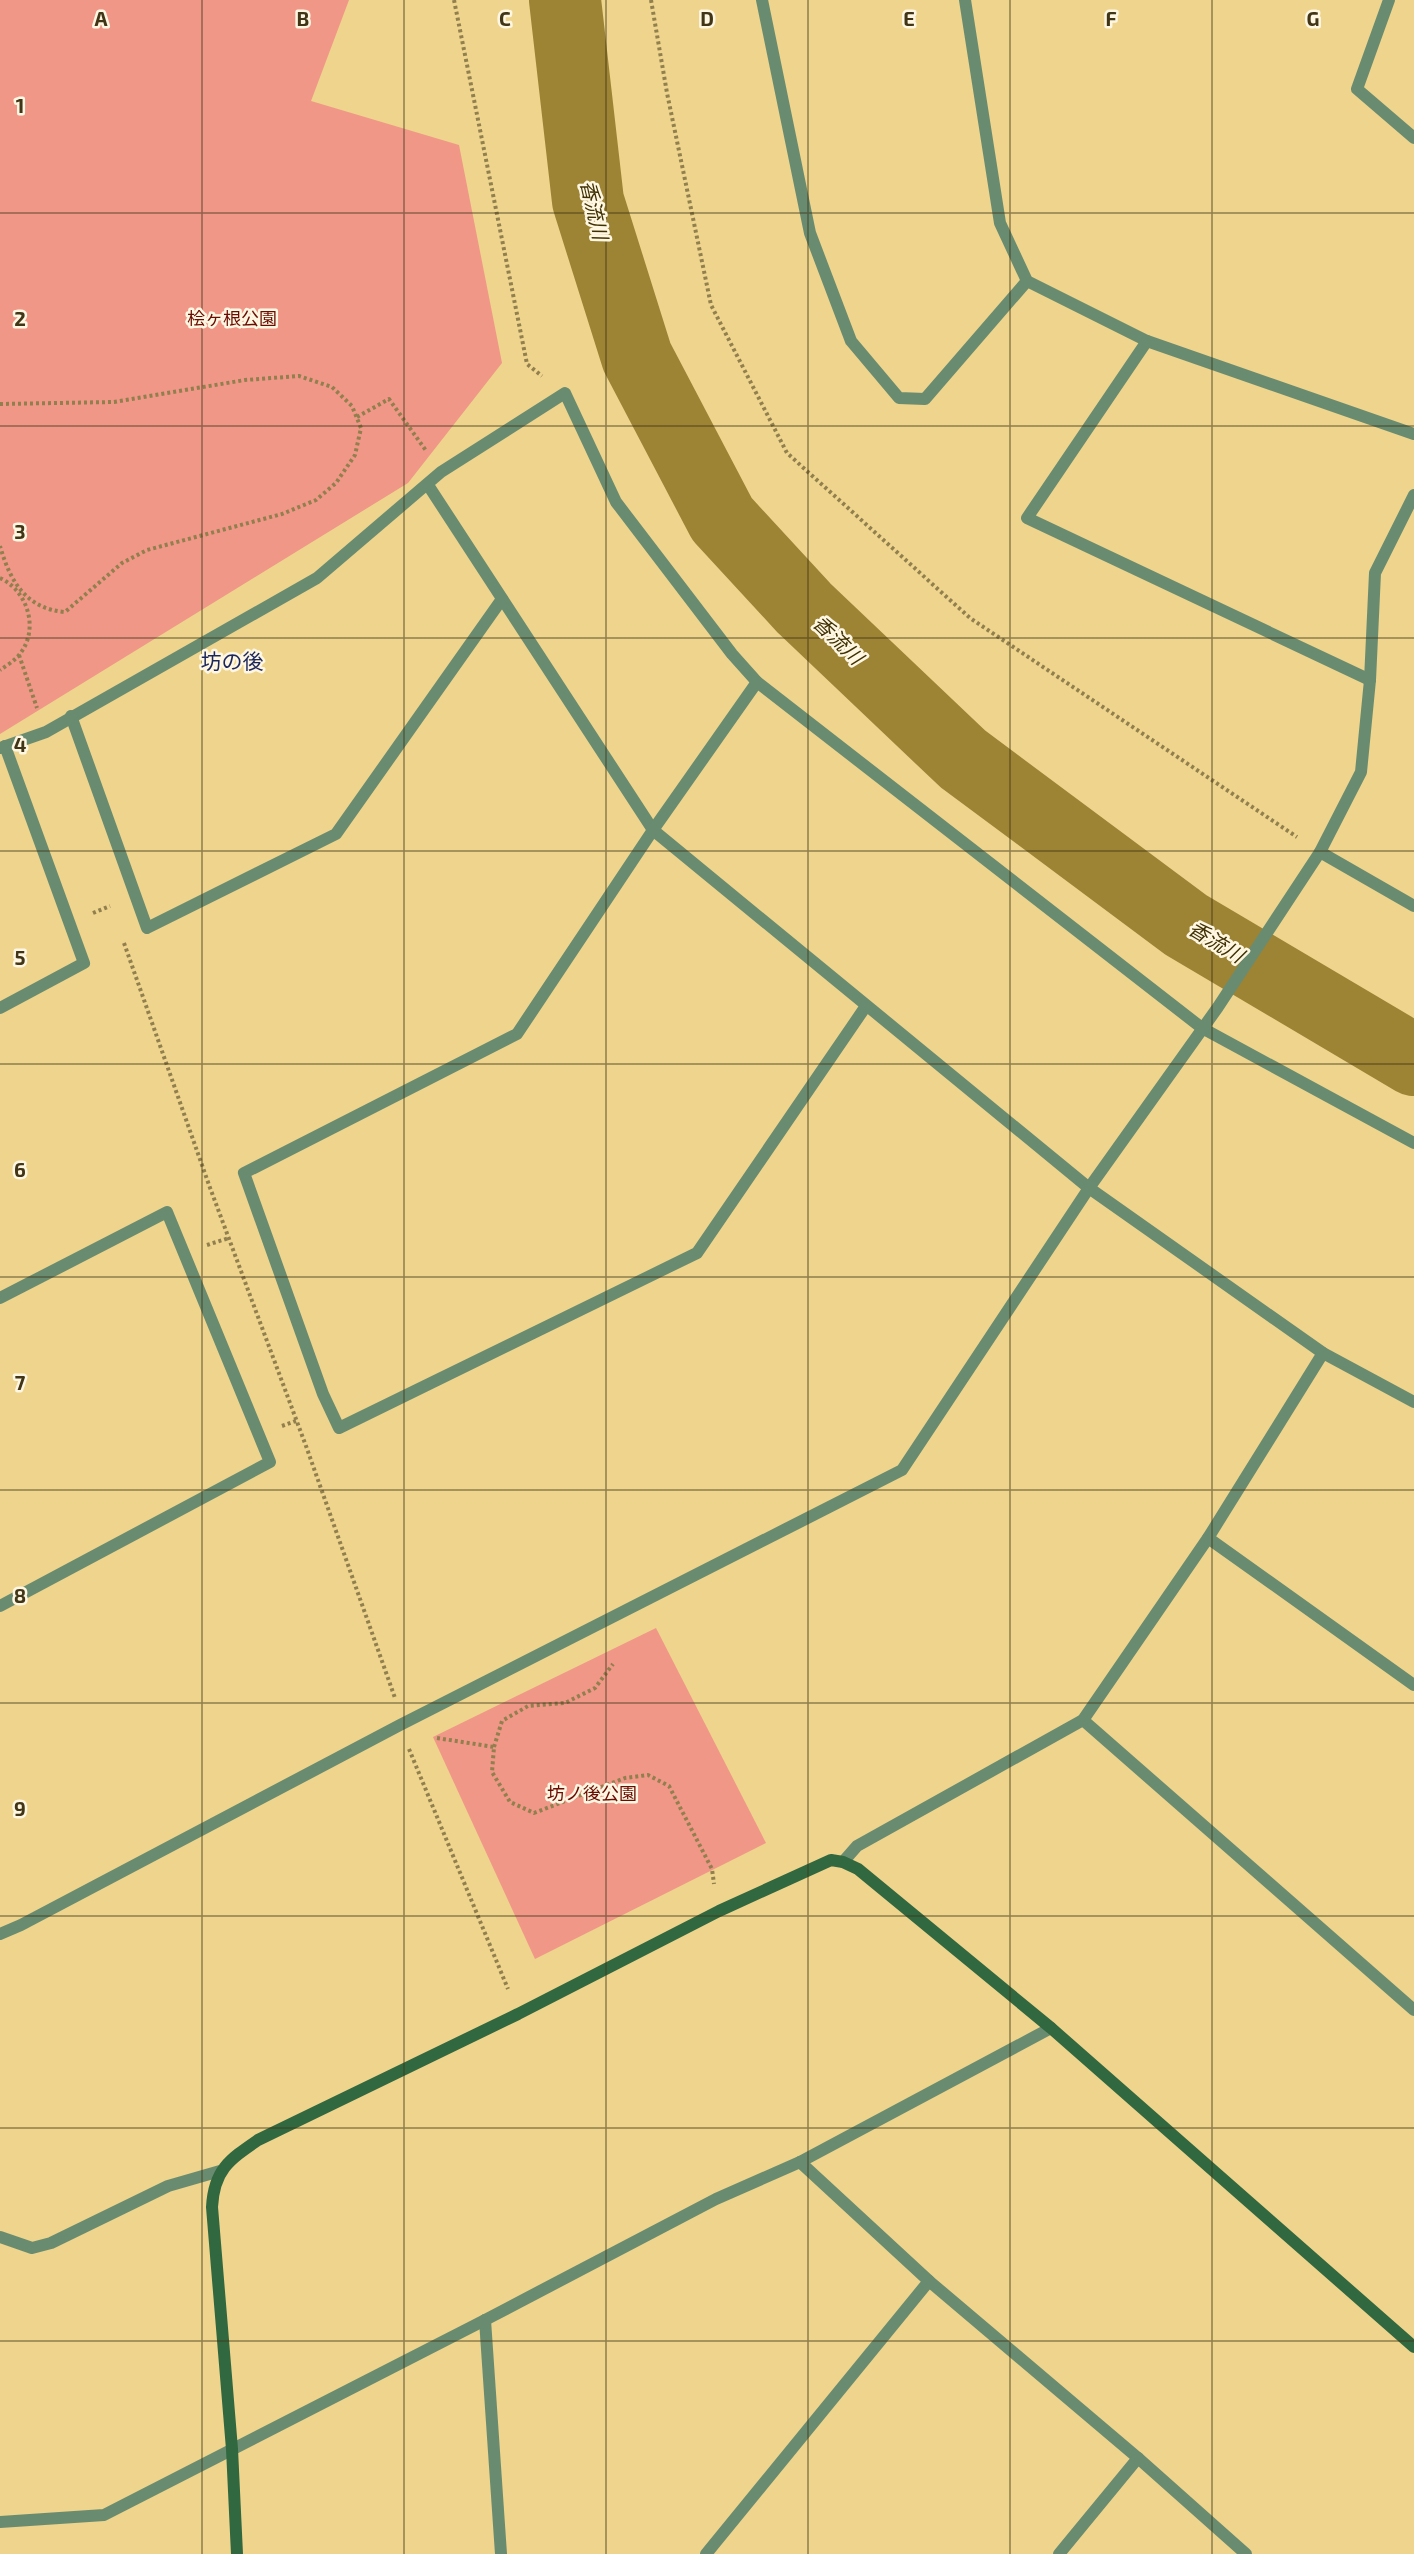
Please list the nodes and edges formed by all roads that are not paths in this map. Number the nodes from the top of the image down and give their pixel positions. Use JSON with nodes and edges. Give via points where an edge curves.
{"nodes":[{"id":1,"x":762,"y":0,"type":"edge"},
{"id":2,"x":965,"y":0,"type":"edge"},
{"id":3,"x":1389,"y":0,"type":"edge"},
{"id":4,"x":1414,"y":138,"type":"edge"},
{"id":5,"x":1027,"y":280,"type":"junction"},
{"id":6,"x":1147,"y":341,"type":"junction"},
{"id":7,"x":1414,"y":434,"type":"edge"},
{"id":8,"x":428,"y":485,"type":"junction"},
{"id":9,"x":1414,"y":495,"type":"edge"},
{"id":10,"x":502,"y":599,"type":"junction"},
{"id":11,"x":1370,"y":680,"type":"junction"},
{"id":12,"x":757,"y":682,"type":"junction"},
{"id":13,"x":71,"y":716,"type":"junction"},
{"id":14,"x":2,"y":747,"type":"edge"},
{"id":15,"x":653,"y":830,"type":"junction"},
{"id":16,"x":1320,"y":852,"type":"junction"},
{"id":17,"x":1414,"y":906,"type":"edge"},
{"id":18,"x":866,"y":1006,"type":"junction"},
{"id":19,"x":0,"y":1008,"type":"edge"},
{"id":20,"x":1202,"y":1028,"type":"junction"},
{"id":21,"x":1414,"y":1143,"type":"edge"},
{"id":22,"x":1089,"y":1188,"type":"junction"},
{"id":23,"x":0,"y":1298,"type":"edge"},
{"id":24,"x":1323,"y":1353,"type":"junction"},
{"id":25,"x":1414,"y":1402,"type":"edge"},
{"id":26,"x":1208,"y":1538,"type":"junction"},
{"id":27,"x":0,"y":1605,"type":"edge"},
{"id":28,"x":1414,"y":1685,"type":"edge"},
{"id":29,"x":1083,"y":1720,"type":"junction"},
{"id":30,"x":843,"y":1862,"type":"junction"},
{"id":31,"x":0,"y":1934,"type":"edge"},
{"id":32,"x":1414,"y":2010,"type":"edge"},
{"id":33,"x":1051,"y":2028,"type":"junction"},
{"id":34,"x":800,"y":2162,"type":"junction"},
{"id":35,"x":220,"y":2171,"type":"junction"},
{"id":36,"x":0,"y":2237,"type":"edge"},
{"id":37,"x":929,"y":2281,"type":"junction"},
{"id":38,"x":485,"y":2320,"type":"junction"},
{"id":39,"x":1414,"y":2347,"type":"edge"},
{"id":40,"x":232,"y":2449,"type":"junction"},
{"id":41,"x":1138,"y":2458,"type":"junction"},
{"id":42,"x":0,"y":2522,"type":"edge"},
{"id":43,"x":237,"y":2554,"type":"edge"},
{"id":44,"x":501,"y":2554,"type":"edge"},
{"id":45,"x":706,"y":2554,"type":"edge"},
{"id":46,"x":1059,"y":2554,"type":"edge"},
{"id":47,"x":1246,"y":2554,"type":"edge"}],
"edges":[{"from":1,"to":5,"type":"street","via":[[810,233],[850,341],[899,398],[926,399]]},
{"from":2,"to":5,"type":"street","via":[[1000,223]]},
{"from":3,"to":4,"type":"street","via":[[1357,90]]},
{"from":5,"to":6,"type":"street"},
{"from":6,"to":7,"type":"street"},
{"from":6,"to":11,"type":"street","via":[[1028,518]]},
{"from":8,"to":10,"type":"street"},
{"from":8,"to":12,"type":"street","via":[[441,472],[565,393],[616,502]]},
{"from":8,"to":13,"type":"street","via":[[316,578]]},
{"from":9,"to":11,"type":"street","via":[[1375,573]]},
{"from":10,"to":13,"type":"street","via":[[336,834],[147,928]]},
{"from":10,"to":15,"type":"street"},
{"from":11,"to":16,"type":"street","via":[[1361,772]]},
{"from":12,"to":15,"type":"street"},
{"from":12,"to":20,"type":"street"},
{"from":13,"to":14,"type":"street","via":[[46,732]]},
{"from":14,"to":19,"type":"street","via":[[84,963]]},
{"from":15,"to":18,"type":"street"},
{"from":15,"to":18,"type":"street","via":[[517,1034],[244,1173],[322,1394],[339,1428],[697,1253]]},
{"from":16,"to":17,"type":"street"},
{"from":16,"to":20,"type":"street"},
{"from":18,"to":22,"type":"street"},
{"from":20,"to":21,"type":"street"},
{"from":20,"to":22,"type":"street"},
{"from":22,"to":24,"type":"street"},
{"from":22,"to":31,"type":"street","via":[[902,1470]]},
{"from":23,"to":27,"type":"street","via":[[167,1212],[270,1462]]},
{"from":24,"to":25,"type":"street"},
{"from":24,"to":26,"type":"street"},
{"from":26,"to":28,"type":"street"},
{"from":26,"to":29,"type":"street"},
{"from":29,"to":30,"type":"street","via":[[856,1846]]},
{"from":29,"to":32,"type":"street"},
{"from":30,"to":33,"type":"street","via":[[858,1869]]},
{"from":30,"to":35,"type":"street","via":[[831,1860],[818,1865],[719,1911],[258,2140]]},
{"from":33,"to":34,"type":"street"},
{"from":33,"to":39,"type":"street"},
{"from":34,"to":37,"type":"street"},
{"from":34,"to":38,"type":"street","via":[[716,2199]]},
{"from":35,"to":36,"type":"street","via":[[168,2186],[51,2243],[32,2248]]},
{"from":35,"to":40,"type":"street","via":[[212,2207]]},
{"from":37,"to":41,"type":"street"},
{"from":37,"to":45,"type":"street"},
{"from":38,"to":40,"type":"street"},
{"from":38,"to":44,"type":"street"},
{"from":40,"to":42,"type":"street","via":[[104,2515]]},
{"from":40,"to":43,"type":"street"},
{"from":41,"to":46,"type":"street"},
{"from":41,"to":47,"type":"street"}]}
